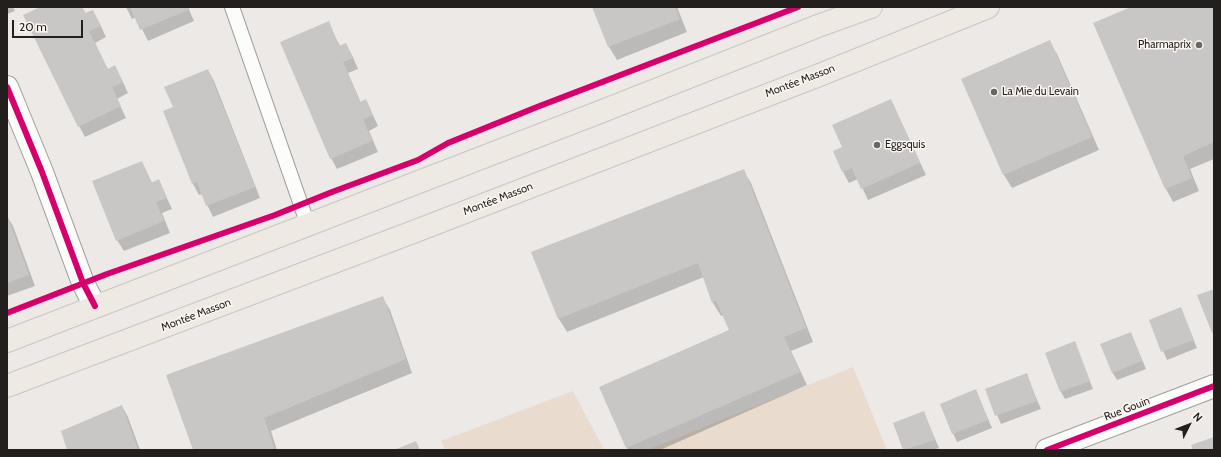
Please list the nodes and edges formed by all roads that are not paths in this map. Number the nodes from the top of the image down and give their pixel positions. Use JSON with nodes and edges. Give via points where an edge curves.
{"nodes":[{"id":1,"x":232,"y":7,"type":"edge"},
{"id":2,"x":870,"y":7,"type":"edge"},
{"id":3,"x":988,"y":7,"type":"edge"},
{"id":4,"x":7,"y":87,"type":"edge"},
{"id":5,"x":308,"y":225,"type":"junction"},
{"id":6,"x":95,"y":306,"type":"junction"},
{"id":7,"x":7,"y":341,"type":"edge"},
{"id":8,"x":7,"y":386,"type":"edge"},
{"id":9,"x":1214,"y":386,"type":"edge"},
{"id":10,"x":1047,"y":450,"type":"edge"}],
"edges":[{"from":1,"to":5,"type":"lane"},
{"from":2,"to":5,"type":"main road"},
{"from":3,"to":8,"type":"main road","name":"Montée Masson","via":[[428,226]]},
{"from":4,"to":6,"type":"street"},
{"from":5,"to":6,"type":"main road"},
{"from":6,"to":7,"type":"main road"},
{"from":9,"to":10,"type":"street","name":"Rue Gouin"}]}
